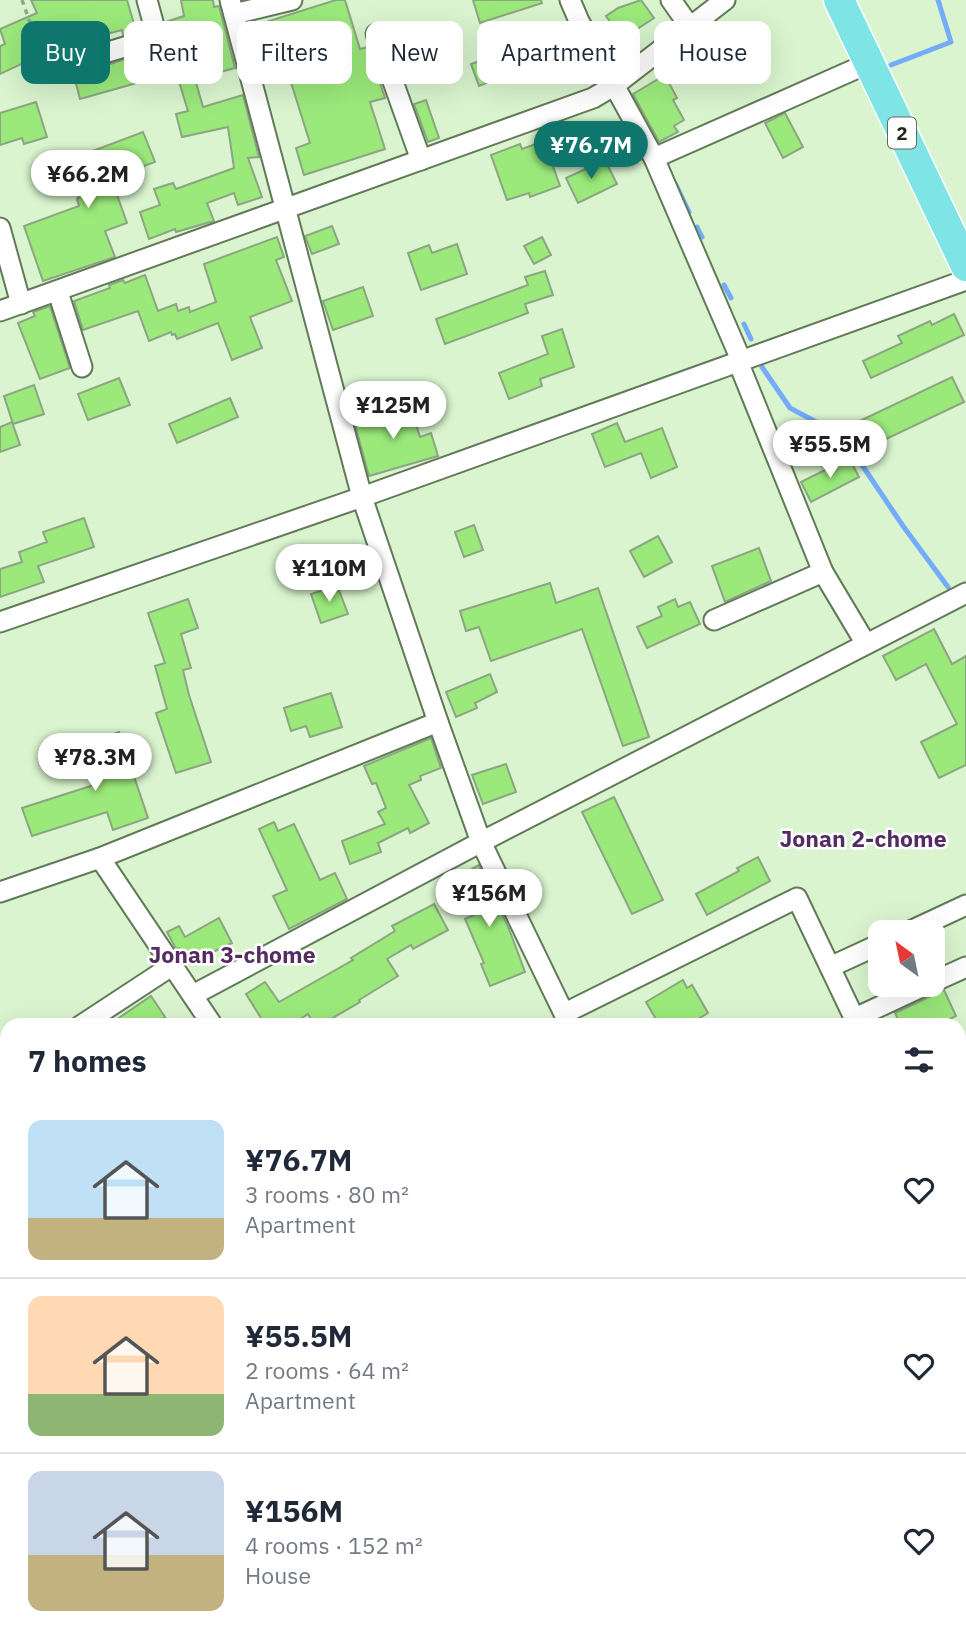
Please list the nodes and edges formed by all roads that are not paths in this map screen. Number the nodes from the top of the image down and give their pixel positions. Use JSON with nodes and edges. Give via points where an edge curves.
{"nodes":[{"id":1,"x":147,"y":0,"type":"edge"},
{"id":2,"x":292,"y":0,"type":"edge"},
{"id":3,"x":570,"y":0,"type":"edge"},
{"id":4,"x":671,"y":0,"type":"edge"},
{"id":5,"x":725,"y":0,"type":"edge"},
{"id":6,"x":839,"y":0,"type":"edge"},
{"id":7,"x":232,"y":7,"type":"edge"},
{"id":8,"x":686,"y":21,"type":"edge"},
{"id":9,"x":698,"y":21,"type":"edge"},
{"id":10,"x":110,"y":51,"type":"edge"},
{"id":11,"x":654,"y":55,"type":"edge"},
{"id":12,"x":869,"y":63,"type":"junction"},
{"id":13,"x":394,"y":84,"type":"edge"},
{"id":14,"x":615,"y":85,"type":"junction"},
{"id":15,"x":654,"y":158,"type":"junction"},
{"id":16,"x":421,"y":160,"type":"junction"},
{"id":17,"x":285,"y":209,"type":"junction"},
{"id":18,"x":0,"y":228,"type":"edge"},
{"id":19,"x":966,"y":266,"type":"edge"},
{"id":20,"x":966,"y":280,"type":"edge"},
{"id":21,"x":58,"y":292,"type":"junction"},
{"id":22,"x":21,"y":304,"type":"junction"},
{"id":23,"x":0,"y":311,"type":"edge"},
{"id":24,"x":741,"y":360,"type":"junction"},
{"id":25,"x":82,"y":367,"type":"dead end"},
{"id":26,"x":362,"y":497,"type":"junction"},
{"id":27,"x":823,"y":572,"type":"junction"},
{"id":28,"x":966,"y":593,"type":"edge"},
{"id":29,"x":714,"y":620,"type":"dead end"},
{"id":30,"x":0,"y":622,"type":"edge"},
{"id":31,"x":866,"y":644,"type":"junction"},
{"id":32,"x":438,"y":722,"type":"junction"},
{"id":33,"x":481,"y":842,"type":"junction"},
{"id":34,"x":100,"y":858,"type":"junction"},
{"id":35,"x":0,"y":892,"type":"edge"},
{"id":36,"x":966,"y":905,"type":"edge"},
{"id":37,"x":934,"y":920,"type":"edge"},
{"id":38,"x":868,"y":950,"type":"edge"},
{"id":39,"x":173,"y":965,"type":"junction"},
{"id":40,"x":830,"y":967,"type":"junction"},
{"id":41,"x":966,"y":967,"type":"edge"},
{"id":42,"x":945,"y":977,"type":"edge"},
{"id":43,"x":193,"y":995,"type":"junction"},
{"id":44,"x":901,"y":998,"type":"edge"},
{"id":45,"x":92,"y":1018,"type":"edge"},
{"id":46,"x":209,"y":1018,"type":"edge"},
{"id":47,"x":567,"y":1018,"type":"edge"},
{"id":48,"x":569,"y":1018,"type":"edge"},
{"id":49,"x":854,"y":1018,"type":"edge"},
{"id":50,"x":864,"y":1018,"type":"edge"}],
"edges":[{"from":1,"to":10,"type":"street","via":[[157,37]]},
{"from":2,"to":7,"type":"street"},
{"from":3,"to":14,"type":"street"},
{"from":4,"to":8,"type":"street"},
{"from":5,"to":9,"type":"street"},
{"from":6,"to":12,"type":"main road","number":"2"},
{"from":7,"to":17,"type":"street"},
{"from":11,"to":14,"type":"street"},
{"from":12,"to":15,"type":"street"},
{"from":12,"to":19,"type":"main road","number":"2"},
{"from":13,"to":16,"type":"street"},
{"from":14,"to":15,"type":"street"},
{"from":14,"to":16,"type":"street","via":[[593,98]]},
{"from":15,"to":24,"type":"street"},
{"from":16,"to":17,"type":"street"},
{"from":17,"to":21,"type":"street"},
{"from":17,"to":26,"type":"street"},
{"from":18,"to":22,"type":"street"},
{"from":20,"to":24,"type":"street"},
{"from":21,"to":22,"type":"street"},
{"from":21,"to":25,"type":"street"},
{"from":22,"to":23,"type":"street"},
{"from":24,"to":26,"type":"street"},
{"from":24,"to":27,"type":"street"},
{"from":26,"to":30,"type":"street"},
{"from":26,"to":32,"type":"street"},
{"from":27,"to":29,"type":"street"},
{"from":27,"to":31,"type":"street"},
{"from":28,"to":31,"type":"street"},
{"from":31,"to":33,"type":"street"},
{"from":32,"to":33,"type":"street"},
{"from":32,"to":34,"type":"street"},
{"from":33,"to":43,"type":"street"},
{"from":33,"to":47,"type":"street"},
{"from":34,"to":35,"type":"street"},
{"from":34,"to":39,"type":"street"},
{"from":36,"to":37,"type":"street"},
{"from":38,"to":40,"type":"street"},
{"from":39,"to":43,"type":"street"},
{"from":39,"to":45,"type":"street"},
{"from":40,"to":48,"type":"street","via":[[797,898]]},
{"from":40,"to":49,"type":"street"},
{"from":41,"to":42,"type":"street"},
{"from":43,"to":46,"type":"street"},
{"from":44,"to":50,"type":"street"}]}
